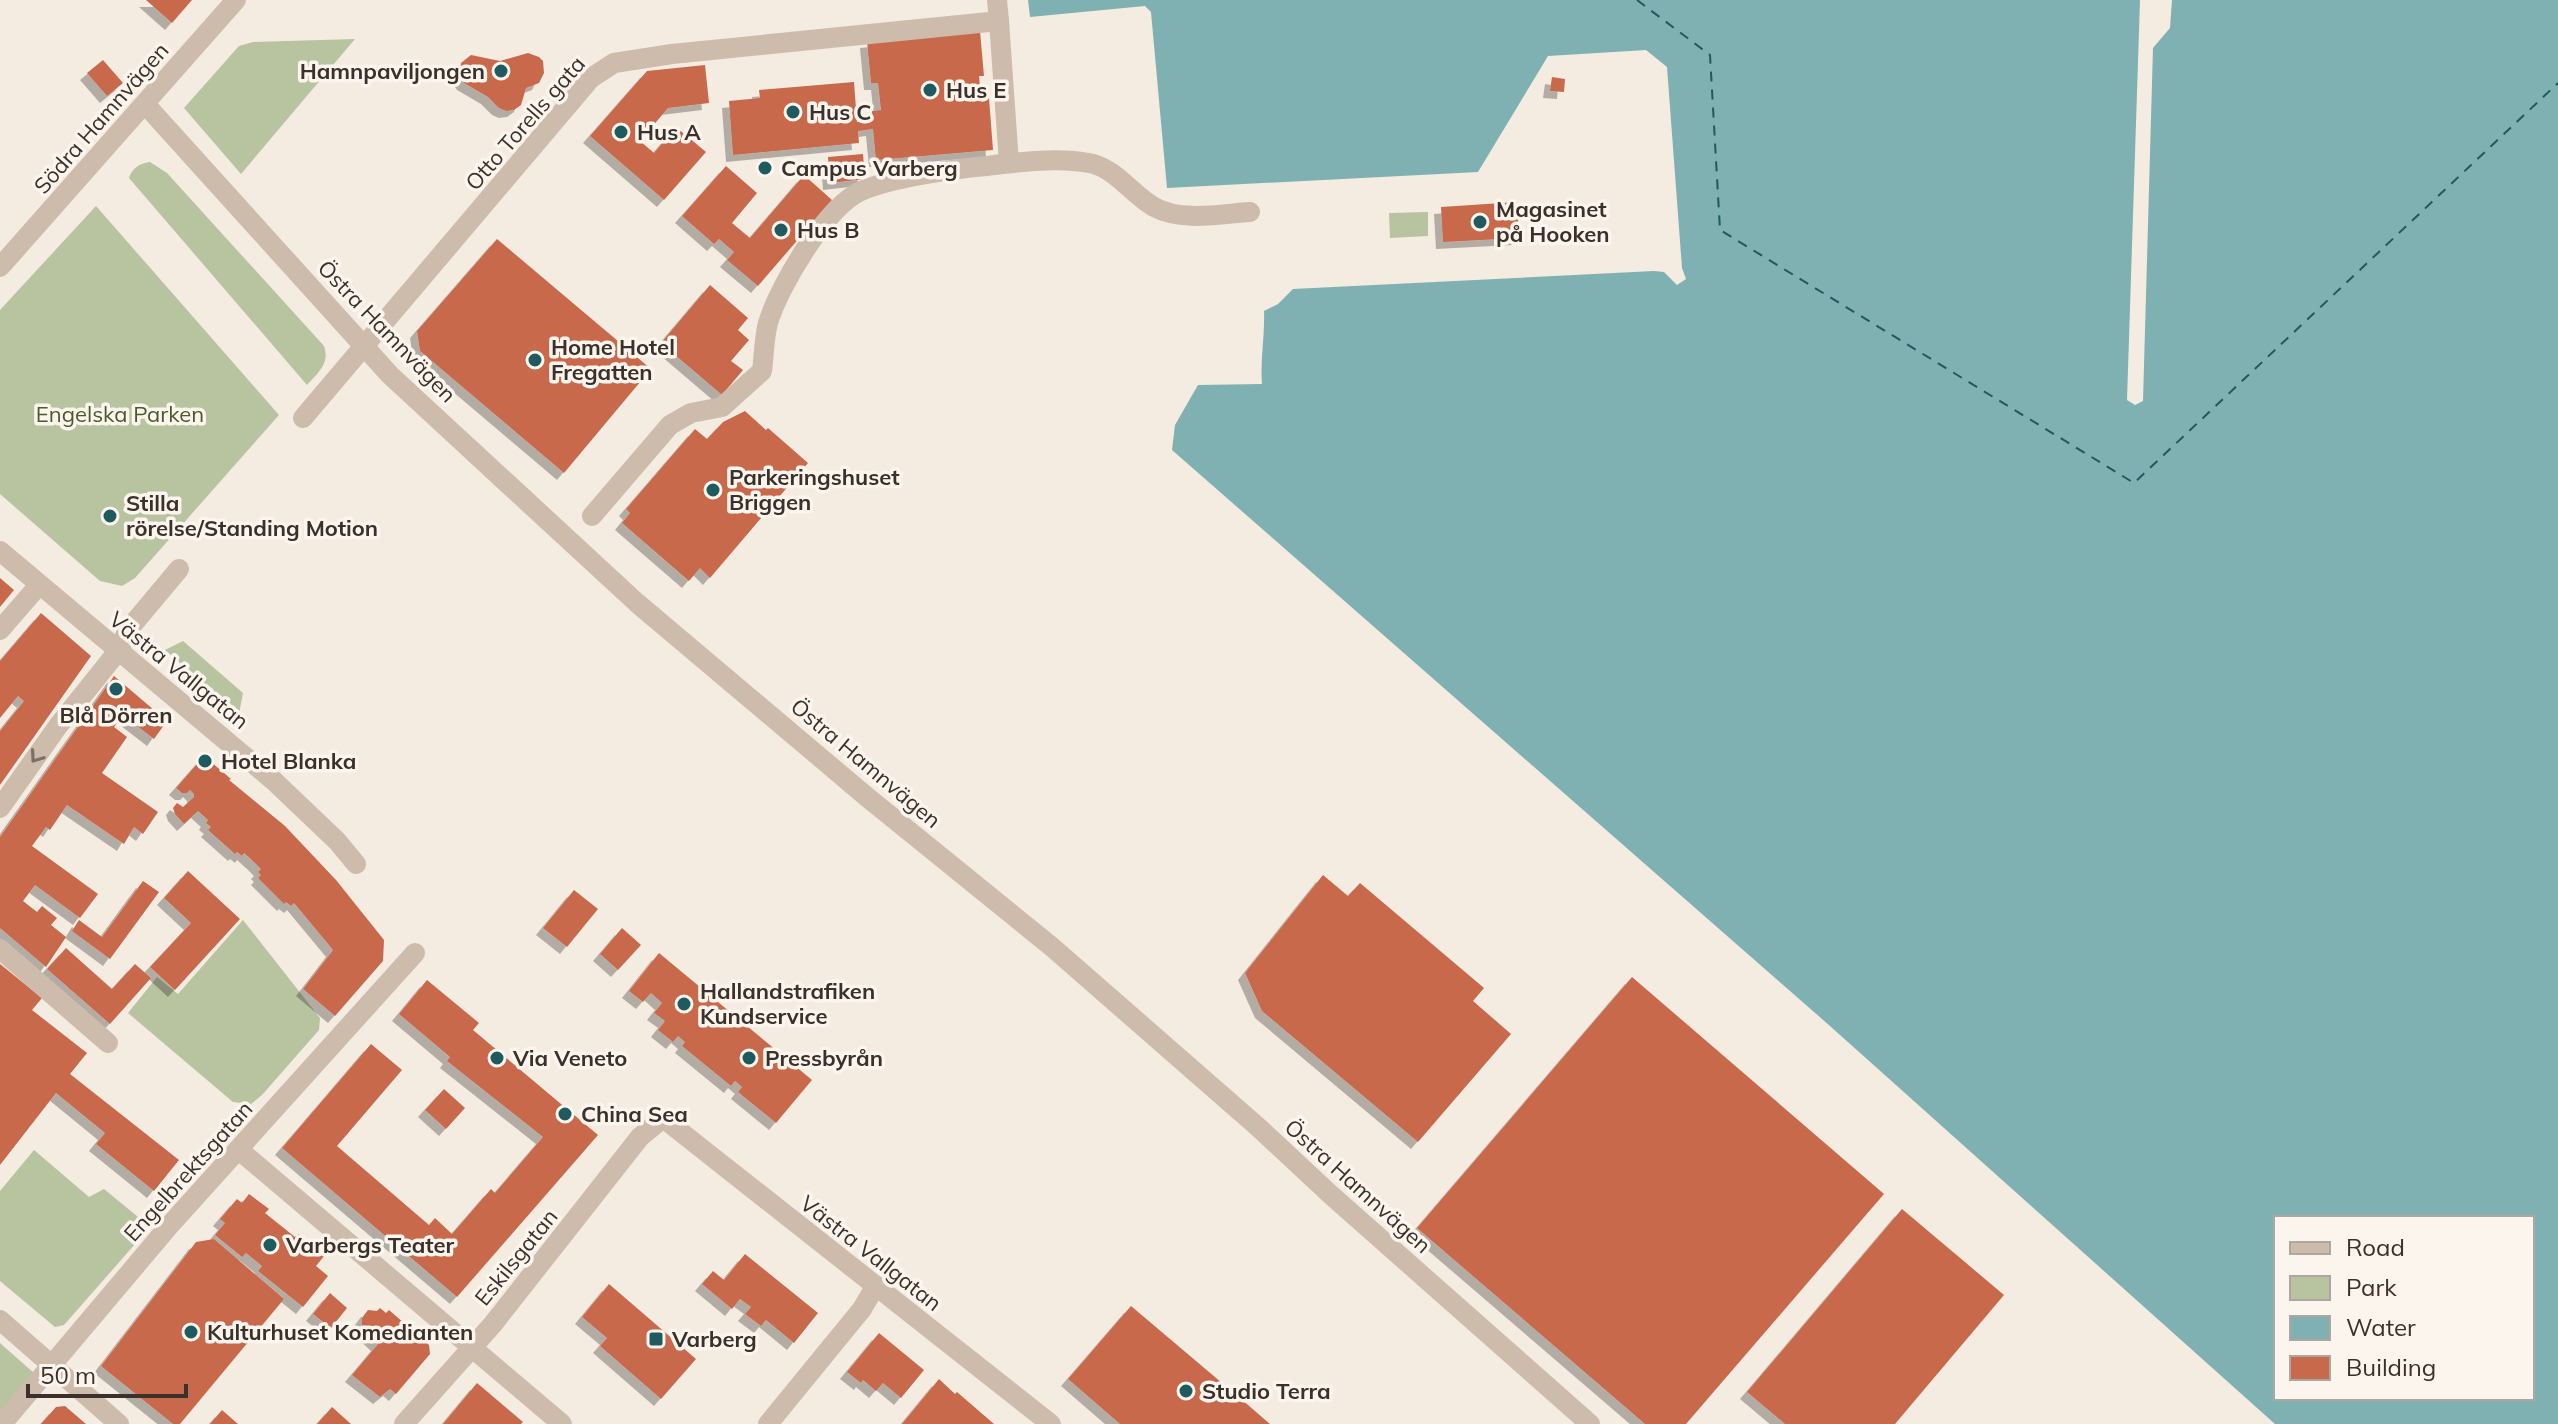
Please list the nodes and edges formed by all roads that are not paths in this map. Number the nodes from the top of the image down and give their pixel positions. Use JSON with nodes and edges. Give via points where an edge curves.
{"nodes":[{"id":1,"x":236,"y":0,"type":"edge"},
{"id":2,"x":998,"y":10,"type":"edge"},
{"id":3,"x":145,"y":104,"type":"junction"},
{"id":4,"x":1009,"y":163,"type":"junction"},
{"id":5,"x":1250,"y":212,"type":"dead end"},
{"id":6,"x":0,"y":267,"type":"edge"},
{"id":7,"x":364,"y":348,"type":"junction"},
{"id":8,"x":303,"y":418,"type":"dead end"},
{"id":9,"x":592,"y":516,"type":"dead end"},
{"id":10,"x":0,"y":551,"type":"edge"},
{"id":11,"x":179,"y":569,"type":"dead end"},
{"id":12,"x":39,"y":585,"type":"junction"},
{"id":13,"x":0,"y":630,"type":"edge"},
{"id":14,"x":118,"y":651,"type":"junction"},
{"id":15,"x":0,"y":808,"type":"edge"},
{"id":16,"x":356,"y":864,"type":"dead end"},
{"id":17,"x":0,"y":949,"type":"edge"},
{"id":18,"x":415,"y":953,"type":"dead end"},
{"id":19,"x":108,"y":1043,"type":"dead end"},
{"id":20,"x":663,"y":1118,"type":"joint"},
{"id":21,"x":239,"y":1150,"type":"junction"},
{"id":22,"x":875,"y":1287,"type":"junction"},
{"id":23,"x":0,"y":1320,"type":"edge"},
{"id":24,"x":473,"y":1347,"type":"junction"},
{"id":25,"x":51,"y":1365,"type":"junction"},
{"id":26,"x":2,"y":1424,"type":"edge"},
{"id":27,"x":119,"y":1424,"type":"edge"},
{"id":28,"x":404,"y":1424,"type":"edge"},
{"id":29,"x":562,"y":1424,"type":"edge"},
{"id":30,"x":768,"y":1424,"type":"edge"},
{"id":31,"x":1051,"y":1424,"type":"edge"},
{"id":32,"x":1590,"y":1424,"type":"edge"}],
"edges":[{"from":1,"to":3,"type":"street","name":"Södra Hamnvägen"},
{"from":2,"to":4,"type":"street"},
{"from":2,"to":7,"type":"street","name":"Otto Torells gata","via":[[614,63],[591,78]]},
{"from":3,"to":6,"type":"street","name":"Södra Hamnvägen"},
{"from":3,"to":7,"type":"street","name":"Östra Hamnvägen"},
{"from":4,"to":5,"type":"street","via":[[1072,161],[1101,166],[1169,213]]},
{"from":4,"to":9,"type":"street","via":[[887,183],[859,192],[831,215],[788,275],[768,324],[762,371],[722,407],[679,417]]},
{"from":7,"to":8,"type":"street","name":"Otto Torells gata"},
{"from":7,"to":32,"type":"street","name":"Östra Hamnvägen","via":[[637,603],[1052,947]]},
{"from":10,"to":12,"type":"street","name":"Västra Vallgatan"},
{"from":11,"to":14,"type":"street","via":[[128,630]]},
{"from":12,"to":13,"type":"street"},
{"from":12,"to":14,"type":"street","name":"Västra Vallgatan"},
{"from":14,"to":15,"type":"street","one_way":true},
{"from":14,"to":16,"type":"street","name":"Västra Vallgatan","via":[[274,781]]},
{"from":17,"to":19,"type":"street"},
{"from":18,"to":21,"type":"street","name":"Engelbrektsgatan"},
{"from":20,"to":22,"type":"street","name":"Västra Vallgatan"},
{"from":20,"to":24,"type":"street","name":"Eskilsgatan","via":[[640,1137]]},
{"from":21,"to":24,"type":"street"},
{"from":21,"to":25,"type":"street","name":"Engelbrektsgatan"},
{"from":22,"to":30,"type":"street"},
{"from":22,"to":31,"type":"street","name":"Västra Vallgatan"},
{"from":23,"to":25,"type":"street"},
{"from":24,"to":28,"type":"street","name":"Eskilsgatan"},
{"from":24,"to":29,"type":"street"},
{"from":25,"to":26,"type":"street","name":"Engelbrektsgatan"},
{"from":25,"to":27,"type":"street"}]}
